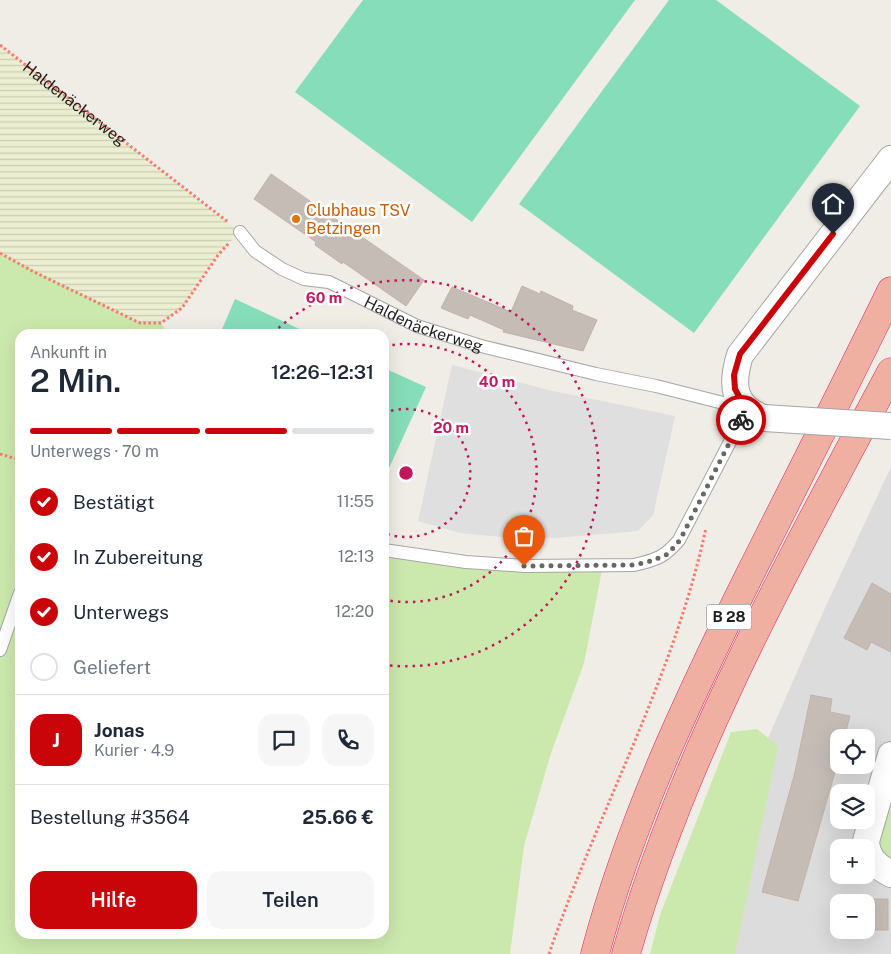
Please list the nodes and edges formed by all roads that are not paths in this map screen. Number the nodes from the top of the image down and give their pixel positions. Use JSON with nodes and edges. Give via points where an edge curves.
{"nodes":[{"id":1,"x":891,"y":159,"type":"edge"},
{"id":2,"x":240,"y":232,"type":"road end"},
{"id":3,"x":891,"y":291,"type":"edge"},
{"id":4,"x":891,"y":372,"type":"edge"},
{"id":5,"x":756,"y":413,"type":"junction"},
{"id":6,"x":891,"y":426,"type":"edge"},
{"id":7,"x":389,"y":551,"type":"edge"},
{"id":8,"x":15,"y":607,"type":"edge"},
{"id":9,"x":0,"y":650,"type":"edge"},
{"id":10,"x":891,"y":755,"type":"edge"},
{"id":11,"x":891,"y":874,"type":"edge"},
{"id":12,"x":595,"y":954,"type":"edge"},
{"id":13,"x":626,"y":954,"type":"edge"}],
"edges":[{"from":1,"to":5,"type":"street","via":[[740,354],[734,375],[735,389]]},
{"from":2,"to":5,"type":"lane","name":"Haldenäckerweg","via":[[255,251],[282,269],[304,279],[329,282],[417,326],[481,346],[656,386]]},
{"from":3,"to":12,"type":"highway","number":"B 28","via":[[674,733],[620,870]]},
{"from":4,"to":13,"type":"highway","number":"B 28","via":[[797,548],[698,755],[656,860]]},
{"from":5,"to":6,"type":"street","name":"Haldenäckerweg","bridge":true},
{"from":5,"to":7,"type":"lane","via":[[680,540],[668,554],[651,561],[634,565],[524,566],[466,562]]},
{"from":8,"to":9,"type":"lane"},
{"from":10,"to":11,"type":"street","via":[[866,840],[867,851],[874,862]]}]}
